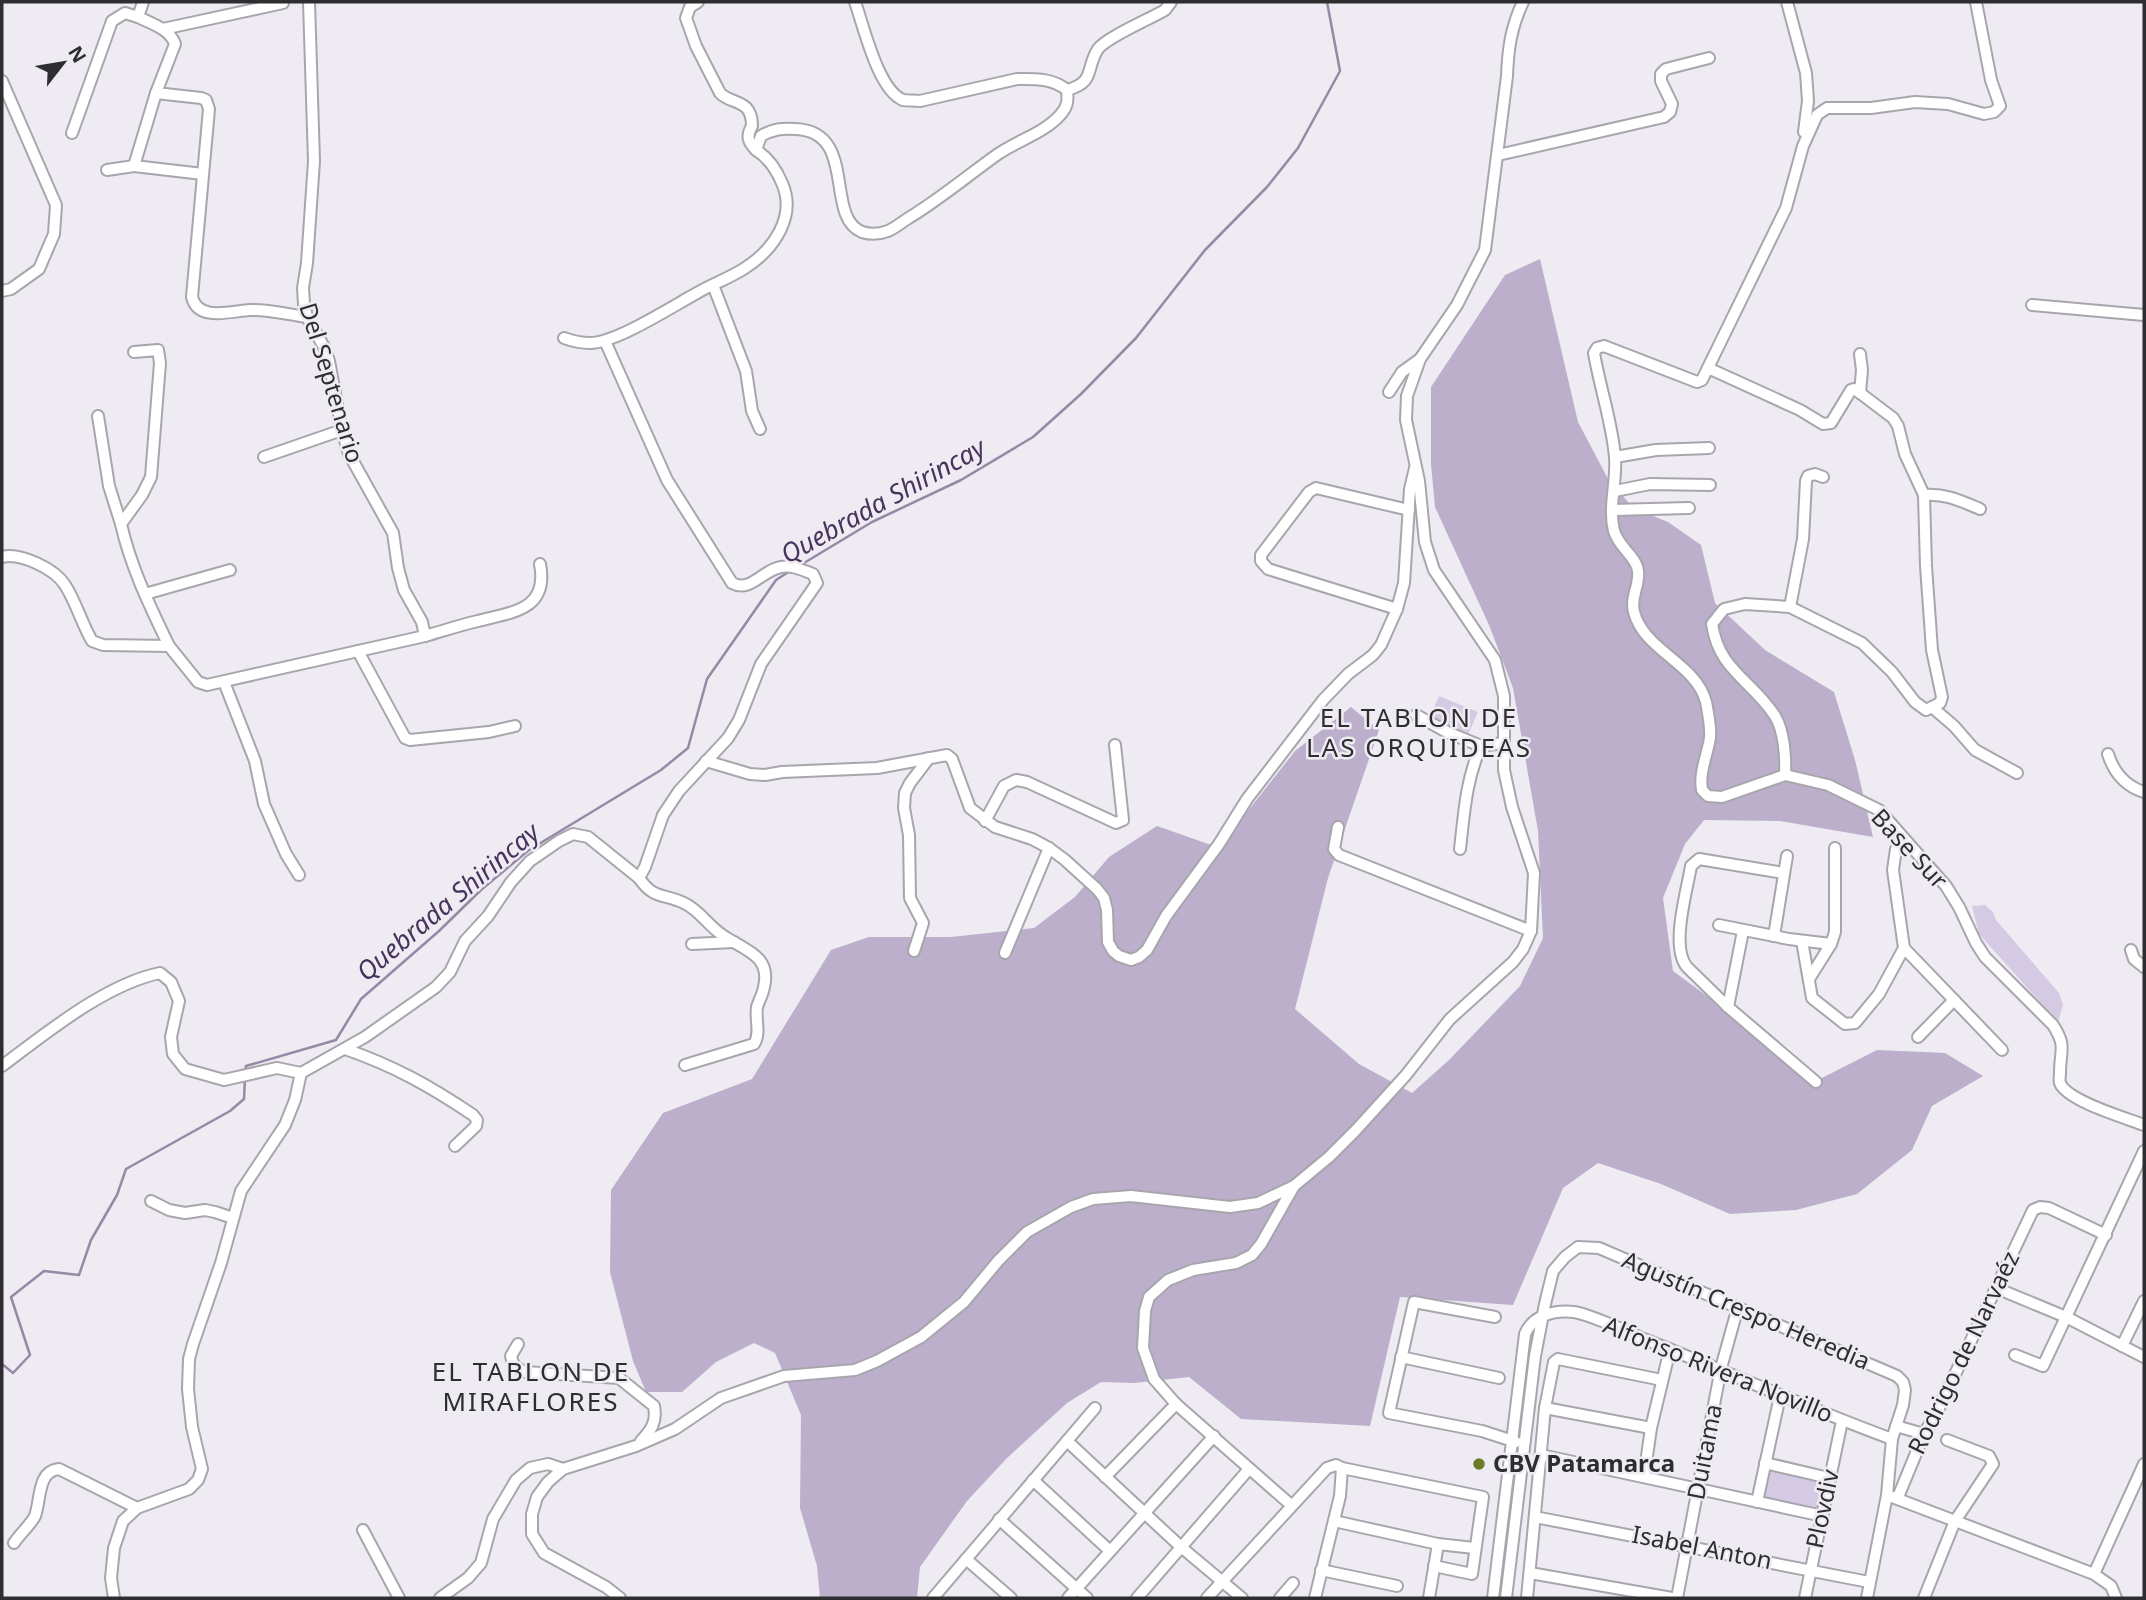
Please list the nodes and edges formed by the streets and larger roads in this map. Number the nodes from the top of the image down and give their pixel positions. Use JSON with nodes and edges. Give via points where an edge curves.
{"nodes":[{"id":1,"x":143,"y":2,"type":"edge"},
{"id":2,"x":309,"y":2,"type":"edge"},
{"id":3,"x":698,"y":2,"type":"edge"},
{"id":4,"x":855,"y":2,"type":"edge"},
{"id":5,"x":1171,"y":2,"type":"edge"},
{"id":6,"x":1523,"y":2,"type":"edge"},
{"id":7,"x":1787,"y":2,"type":"edge"},
{"id":8,"x":1976,"y":2,"type":"edge"},
{"id":9,"x":283,"y":3,"type":"edge"},
{"id":10,"x":138,"y":17,"type":"junction"},
{"id":11,"x":163,"y":29,"type":"junction"},
{"id":12,"x":1709,"y":58,"type":"dead end"},
{"id":13,"x":2,"y":81,"type":"edge"},
{"id":14,"x":1067,"y":90,"type":"junction"},
{"id":15,"x":156,"y":93,"type":"junction"},
{"id":16,"x":2,"y":106,"type":"edge"},
{"id":17,"x":15,"y":111,"type":"junction"},
{"id":18,"x":72,"y":134,"type":"dead end"},
{"id":19,"x":1803,"y":146,"type":"junction"},
{"id":20,"x":755,"y":150,"type":"junction"},
{"id":21,"x":1498,"y":155,"type":"junction"},
{"id":22,"x":134,"y":166,"type":"junction"},
{"id":23,"x":107,"y":170,"type":"dead end"},
{"id":24,"x":203,"y":174,"type":"junction"},
{"id":25,"x":713,"y":285,"type":"junction"},
{"id":26,"x":2,"y":291,"type":"edge"},
{"id":27,"x":2032,"y":304,"type":"dead end"},
{"id":28,"x":2144,"y":315,"type":"edge"},
{"id":29,"x":307,"y":317,"type":"junction"},
{"id":30,"x":564,"y":338,"type":"dead end"},
{"id":31,"x":605,"y":341,"type":"junction"},
{"id":32,"x":134,"y":352,"type":"dead end"},
{"id":33,"x":1860,"y":354,"type":"dead end"},
{"id":34,"x":1420,"y":359,"type":"junction"},
{"id":35,"x":1708,"y":369,"type":"junction"},
{"id":36,"x":1389,"y":392,"type":"dead end"},
{"id":37,"x":1860,"y":393,"type":"junction"},
{"id":38,"x":98,"y":415,"type":"dead end"},
{"id":39,"x":760,"y":429,"type":"dead end"},
{"id":40,"x":342,"y":430,"type":"junction"},
{"id":41,"x":1709,"y":448,"type":"dead end"},
{"id":42,"x":264,"y":457,"type":"dead end"},
{"id":43,"x":1615,"y":457,"type":"junction"},
{"id":44,"x":1416,"y":465,"type":"junction"},
{"id":45,"x":1823,"y":477,"type":"dead end"},
{"id":46,"x":1710,"y":485,"type":"dead end"},
{"id":47,"x":1615,"y":491,"type":"junction"},
{"id":48,"x":1924,"y":495,"type":"junction"},
{"id":49,"x":1689,"y":508,"type":"dead end"},
{"id":50,"x":1980,"y":509,"type":"dead end"},
{"id":51,"x":1409,"y":510,"type":"junction"},
{"id":52,"x":1612,"y":510,"type":"junction"},
{"id":53,"x":121,"y":524,"type":"junction"},
{"id":54,"x":2,"y":557,"type":"edge"},
{"id":55,"x":540,"y":564,"type":"dead end"},
{"id":56,"x":230,"y":570,"type":"dead end"},
{"id":57,"x":145,"y":594,"type":"junction"},
{"id":58,"x":1790,"y":607,"type":"junction"},
{"id":59,"x":1397,"y":609,"type":"junction"},
{"id":60,"x":425,"y":636,"type":"junction"},
{"id":61,"x":169,"y":646,"type":"junction"},
{"id":62,"x":358,"y":651,"type":"junction"},
{"id":63,"x":224,"y":682,"type":"junction"},
{"id":64,"x":1933,"y":708,"type":"junction"},
{"id":65,"x":1416,"y":715,"type":"dead end"},
{"id":66,"x":515,"y":726,"type":"dead end"},
{"id":67,"x":1503,"y":743,"type":"junction"},
{"id":68,"x":1115,"y":745,"type":"dead end"},
{"id":69,"x":1481,"y":746,"type":"junction"},
{"id":70,"x":2108,"y":754,"type":"dead end"},
{"id":71,"x":929,"y":758,"type":"junction"},
{"id":72,"x":706,"y":761,"type":"junction"},
{"id":73,"x":2017,"y":773,"type":"dead end"},
{"id":74,"x":1785,"y":775,"type":"junction"},
{"id":75,"x":2144,"y":792,"type":"edge"},
{"id":76,"x":985,"y":821,"type":"junction"},
{"id":77,"x":1338,"y":827,"type":"dead end"},
{"id":78,"x":1906,"y":842,"type":"junction"},
{"id":79,"x":1049,"y":848,"type":"junction"},
{"id":80,"x":1835,"y":848,"type":"dead end"},
{"id":81,"x":1460,"y":849,"type":"dead end"},
{"id":82,"x":1787,"y":856,"type":"dead end"},
{"id":83,"x":1784,"y":873,"type":"junction"},
{"id":84,"x":299,"y":875,"type":"dead end"},
{"id":85,"x":639,"y":878,"type":"junction"},
{"id":86,"x":1719,"y":925,"type":"dead end"},
{"id":87,"x":1531,"y":931,"type":"junction"},
{"id":88,"x":1742,"y":931,"type":"junction"},
{"id":89,"x":1774,"y":936,"type":"junction"},
{"id":90,"x":1802,"y":941,"type":"junction"},
{"id":91,"x":734,"y":942,"type":"junction"},
{"id":92,"x":691,"y":944,"type":"dead end"},
{"id":93,"x":1831,"y":944,"type":"junction"},
{"id":94,"x":1903,"y":948,"type":"junction"},
{"id":95,"x":2131,"y":950,"type":"dead end"},
{"id":96,"x":914,"y":951,"type":"dead end"},
{"id":97,"x":1005,"y":953,"type":"dead end"},
{"id":98,"x":2144,"y":967,"type":"edge"},
{"id":99,"x":1809,"y":979,"type":"junction"},
{"id":100,"x":1954,"y":1000,"type":"junction"},
{"id":101,"x":1728,"y":1007,"type":"junction"},
{"id":102,"x":1917,"y":1037,"type":"dead end"},
{"id":103,"x":345,"y":1049,"type":"junction"},
{"id":104,"x":2002,"y":1050,"type":"dead end"},
{"id":105,"x":685,"y":1065,"type":"dead end"},
{"id":106,"x":2,"y":1066,"type":"edge"},
{"id":107,"x":301,"y":1073,"type":"junction"},
{"id":108,"x":1816,"y":1082,"type":"dead end"},
{"id":109,"x":2144,"y":1125,"type":"edge"},
{"id":110,"x":455,"y":1146,"type":"dead end"},
{"id":111,"x":2144,"y":1151,"type":"edge"},
{"id":112,"x":1294,"y":1186,"type":"junction"},
{"id":113,"x":151,"y":1201,"type":"dead end"},
{"id":114,"x":233,"y":1219,"type":"junction"},
{"id":115,"x":2106,"y":1235,"type":"junction"},
{"id":116,"x":1996,"y":1288,"type":"junction"},
{"id":117,"x":2144,"y":1301,"type":"edge"},
{"id":118,"x":1738,"y":1307,"type":"junction"},
{"id":119,"x":1543,"y":1315,"type":"junction"},
{"id":120,"x":1495,"y":1317,"type":"dead end"},
{"id":121,"x":2066,"y":1317,"type":"junction"},
{"id":122,"x":518,"y":1344,"type":"dead end"},
{"id":123,"x":2122,"y":1346,"type":"junction"},
{"id":124,"x":1670,"y":1349,"type":"junction"},
{"id":125,"x":2015,"y":1355,"type":"dead end"},
{"id":126,"x":1401,"y":1357,"type":"junction"},
{"id":127,"x":2144,"y":1357,"type":"edge"},
{"id":128,"x":1721,"y":1368,"type":"junction"},
{"id":129,"x":1499,"y":1378,"type":"dead end"},
{"id":130,"x":1662,"y":1380,"type":"junction"},
{"id":131,"x":1780,"y":1396,"type":"junction"},
{"id":132,"x":1176,"y":1404,"type":"junction"},
{"id":133,"x":1095,"y":1408,"type":"dead end"},
{"id":134,"x":1545,"y":1408,"type":"junction"},
{"id":135,"x":1842,"y":1421,"type":"junction"},
{"id":136,"x":1896,"y":1426,"type":"junction"},
{"id":137,"x":1651,"y":1428,"type":"junction"},
{"id":138,"x":1924,"y":1434,"type":"junction"},
{"id":139,"x":1214,"y":1436,"type":"junction"},
{"id":140,"x":1892,"y":1439,"type":"junction"},
{"id":141,"x":1512,"y":1440,"type":"junction"},
{"id":142,"x":1947,"y":1440,"type":"dead end"},
{"id":143,"x":1067,"y":1441,"type":"junction"},
{"id":144,"x":636,"y":1446,"type":"junction"},
{"id":145,"x":1524,"y":1447,"type":"junction"},
{"id":146,"x":1541,"y":1455,"type":"junction"},
{"id":147,"x":1765,"y":1463,"type":"junction"},
{"id":148,"x":2144,"y":1464,"type":"edge"},
{"id":149,"x":1342,"y":1468,"type":"junction"},
{"id":150,"x":563,"y":1469,"type":"junction"},
{"id":151,"x":1250,"y":1469,"type":"junction"},
{"id":152,"x":1105,"y":1477,"type":"junction"},
{"id":153,"x":1644,"y":1477,"type":"junction"},
{"id":154,"x":1829,"y":1478,"type":"junction"},
{"id":155,"x":1033,"y":1480,"type":"junction"},
{"id":156,"x":1697,"y":1489,"type":"junction"},
{"id":157,"x":1893,"y":1496,"type":"junction"},
{"id":158,"x":1757,"y":1502,"type":"junction"},
{"id":159,"x":1291,"y":1505,"type":"junction"},
{"id":160,"x":137,"y":1508,"type":"junction"},
{"id":161,"x":1143,"y":1513,"type":"junction"},
{"id":162,"x":1823,"y":1516,"type":"junction"},
{"id":163,"x":1535,"y":1517,"type":"junction"},
{"id":164,"x":999,"y":1519,"type":"junction"},
{"id":165,"x":1334,"y":1521,"type":"junction"},
{"id":166,"x":1955,"y":1521,"type":"junction"},
{"id":167,"x":363,"y":1530,"type":"dead end"},
{"id":168,"x":14,"y":1543,"type":"dead end"},
{"id":169,"x":1438,"y":1544,"type":"junction"},
{"id":170,"x":1686,"y":1545,"type":"junction"},
{"id":171,"x":1181,"y":1548,"type":"junction"},
{"id":172,"x":1474,"y":1549,"type":"junction"},
{"id":173,"x":1110,"y":1551,"type":"junction"},
{"id":174,"x":966,"y":1559,"type":"junction"},
{"id":175,"x":1434,"y":1566,"type":"junction"},
{"id":176,"x":1811,"y":1569,"type":"junction"},
{"id":177,"x":1321,"y":1570,"type":"junction"},
{"id":178,"x":1530,"y":1573,"type":"junction"},
{"id":179,"x":2094,"y":1574,"type":"junction"},
{"id":180,"x":1222,"y":1581,"type":"junction"},
{"id":181,"x":1869,"y":1582,"type":"junction"},
{"id":182,"x":1293,"y":1583,"type":"dead end"},
{"id":183,"x":1396,"y":1586,"type":"dead end"},
{"id":184,"x":1072,"y":1594,"type":"edge"},
{"id":185,"x":1617,"y":1594,"type":"edge"},
{"id":186,"x":114,"y":1598,"type":"edge"},
{"id":187,"x":399,"y":1598,"type":"edge"},
{"id":188,"x":440,"y":1598,"type":"edge"},
{"id":189,"x":620,"y":1598,"type":"edge"},
{"id":190,"x":933,"y":1598,"type":"edge"},
{"id":191,"x":1011,"y":1598,"type":"edge"},
{"id":192,"x":1087,"y":1598,"type":"edge"},
{"id":193,"x":1137,"y":1598,"type":"edge"},
{"id":194,"x":1207,"y":1598,"type":"edge"},
{"id":195,"x":1242,"y":1598,"type":"edge"},
{"id":196,"x":1280,"y":1598,"type":"edge"},
{"id":197,"x":1315,"y":1598,"type":"edge"},
{"id":198,"x":1429,"y":1598,"type":"edge"},
{"id":199,"x":1493,"y":1598,"type":"edge"},
{"id":200,"x":1506,"y":1598,"type":"edge"},
{"id":201,"x":1527,"y":1598,"type":"edge"},
{"id":202,"x":1675,"y":1598,"type":"edge"},
{"id":203,"x":1805,"y":1598,"type":"edge"},
{"id":204,"x":1867,"y":1598,"type":"edge"},
{"id":205,"x":1924,"y":1598,"type":"edge"},
{"id":206,"x":2116,"y":1598,"type":"edge"}],
"edges":[{"from":1,"to":10,"type":"street"},
{"from":2,"to":29,"type":"street","name":"Del Septenario","via":[[314,161],[303,288]]},
{"from":3,"to":20,"type":"street","via":[[686,18],[696,46],[720,93],[742,104],[752,120],[748,139]]},
{"from":4,"to":14,"type":"street","via":[[881,75],[889,89],[904,100],[920,101],[1017,79],[1056,81]]},
{"from":5,"to":14,"type":"street","via":[[1165,10],[1106,41],[1094,57],[1088,78]]},
{"from":6,"to":21,"type":"street","via":[[1508,47]]},
{"from":7,"to":19,"type":"street","via":[[1806,73]]},
{"from":8,"to":19,"type":"street","via":[[2000,106],[1994,112],[1915,102],[1827,108],[1817,115]]},
{"from":9,"to":11,"type":"street"},
{"from":10,"to":11,"type":"street"},
{"from":10,"to":18,"type":"street","via":[[125,13],[112,21]]},
{"from":11,"to":15,"type":"street","via":[[176,44]]},
{"from":12,"to":21,"type":"street","via":[[1661,74],[1672,104],[1664,117]]},
{"from":13,"to":17,"type":"street"},
{"from":14,"to":20,"type":"street","via":[[1069,103],[1046,127],[997,155],[888,231],[873,234],[860,232],[850,222],[840,176],[820,135],[774,129],[761,136]]},
{"from":15,"to":22,"type":"street"},
{"from":15,"to":24,"type":"street","via":[[206,100]]},
{"from":16,"to":17,"type":"street"},
{"from":17,"to":26,"type":"street","via":[[56,205],[55,224],[39,269]]},
{"from":19,"to":35,"type":"street","via":[[1786,208]]},
{"from":20,"to":25,"type":"street","via":[[778,172],[787,193],[785,222],[773,245],[746,268]]},
{"from":21,"to":34,"type":"street","via":[[1485,250],[1457,305]]},
{"from":22,"to":23,"type":"street"},
{"from":22,"to":24,"type":"street"},
{"from":24,"to":29,"type":"street","via":[[192,297],[197,309]]},
{"from":25,"to":31,"type":"street"},
{"from":25,"to":39,"type":"street","via":[[746,371],[752,411]]},
{"from":27,"to":28,"type":"street"},
{"from":29,"to":40,"type":"street","name":"Del Septenario","via":[[329,361]]},
{"from":30,"to":31,"type":"street"},
{"from":31,"to":72,"type":"street","via":[[667,480],[732,583],[749,585],[771,569],[795,567],[813,574],[817,583],[761,664],[728,738]]},
{"from":32,"to":53,"type":"street","via":[[158,350],[160,363],[151,477]]},
{"from":33,"to":37,"type":"street"},
{"from":34,"to":36,"type":"street","via":[[1402,372]]},
{"from":34,"to":44,"type":"street","via":[[1407,396],[1406,420]]},
{"from":35,"to":37,"type":"street","via":[[1823,424],[1831,423],[1851,390]]},
{"from":35,"to":43,"type":"street","via":[[1697,382],[1604,346],[1597,348],[1594,353]]},
{"from":37,"to":48,"type":"street","via":[[1893,418]]},
{"from":38,"to":53,"type":"street","via":[[107,476]]},
{"from":40,"to":42,"type":"street"},
{"from":40,"to":60,"type":"street","name":"Del Septenario","via":[[349,454],[393,533],[404,590]]},
{"from":41,"to":43,"type":"street"},
{"from":43,"to":47,"type":"street"},
{"from":44,"to":51,"type":"street"},
{"from":44,"to":67,"type":"street","via":[[1425,542],[1434,570],[1495,660],[1504,696]]},
{"from":45,"to":58,"type":"street","via":[[1815,474],[1806,481],[1804,539]]},
{"from":46,"to":47,"type":"street","via":[[1650,484]]},
{"from":47,"to":52,"type":"street"},
{"from":48,"to":50,"type":"street","via":[[1954,497]]},
{"from":48,"to":64,"type":"street","via":[[1931,638],[1942,697]]},
{"from":49,"to":52,"type":"street"},
{"from":51,"to":59,"type":"street","via":[[1404,583]]},
{"from":51,"to":59,"type":"street","via":[[1316,488],[1261,555],[1268,569]]},
{"from":52,"to":74,"type":"street","via":[[1619,544],[1639,569],[1632,595],[1642,632],[1695,681],[1705,699],[1711,735],[1700,778],[1702,790],[1722,797]]},
{"from":53,"to":57,"type":"street","via":[[126,550]]},
{"from":54,"to":61,"type":"street","via":[[34,562],[65,584],[92,641]]},
{"from":55,"to":60,"type":"street","via":[[540,589],[534,600],[517,612]]},
{"from":56,"to":57,"type":"street"},
{"from":57,"to":61,"type":"street"},
{"from":58,"to":64,"type":"street","via":[[1862,643],[1915,702],[1926,710]]},
{"from":58,"to":74,"type":"street","via":[[1745,604],[1724,609],[1712,624],[1719,652],[1776,718]]},
{"from":59,"to":79,"type":"street","via":[[1381,645],[1315,711],[1247,799],[1139,957],[1131,960],[1113,951],[1104,898]]},
{"from":60,"to":62,"type":"street"},
{"from":61,"to":63,"type":"street","via":[[198,682]]},
{"from":62,"to":63,"type":"street"},
{"from":62,"to":66,"type":"street","via":[[405,738]]},
{"from":63,"to":84,"type":"street","via":[[255,761],[264,804]]},
{"from":64,"to":73,"type":"street","via":[[1975,750]]},
{"from":65,"to":69,"type":"street"},
{"from":67,"to":69,"type":"street"},
{"from":67,"to":87,"type":"street","via":[[1512,807],[1534,873]]},
{"from":68,"to":76,"type":"street","via":[[1120,823],[1016,780],[1004,786]]},
{"from":69,"to":81,"type":"street","via":[[1466,796]]},
{"from":70,"to":75,"type":"street","via":[[2125,784]]},
{"from":71,"to":72,"type":"street","via":[[877,768],[765,775]]},
{"from":71,"to":76,"type":"street","via":[[947,755],[951,759],[970,808]]},
{"from":71,"to":96,"type":"street","via":[[905,793],[910,898],[923,923]]},
{"from":72,"to":85,"type":"street","via":[[663,815]]},
{"from":74,"to":78,"type":"street","name":"Base Sur","via":[[1828,785],[1880,810]]},
{"from":76,"to":79,"type":"street"},
{"from":77,"to":87,"type":"street","via":[[1334,849],[1339,856]]},
{"from":78,"to":94,"type":"street","via":[[1896,849],[1892,870]]},
{"from":78,"to":109,"type":"street","name":"Base Sur","via":[[1959,906],[1985,957],[2061,1037],[2061,1084],[2070,1094]]},
{"from":79,"to":97,"type":"street"},
{"from":80,"to":93,"type":"street"},
{"from":82,"to":83,"type":"street"},
{"from":83,"to":89,"type":"street"},
{"from":83,"to":101,"type":"street","via":[[1699,859],[1691,866],[1678,950],[1681,960]]},
{"from":85,"to":91,"type":"street","via":[[654,895],[687,904]]},
{"from":85,"to":103,"type":"street","via":[[588,837],[573,835],[559,841],[530,861],[511,882],[436,987]]},
{"from":86,"to":88,"type":"street"},
{"from":87,"to":112,"type":"street","via":[[1513,962],[1450,1019],[1356,1130]]},
{"from":88,"to":89,"type":"street"},
{"from":88,"to":101,"type":"street"},
{"from":89,"to":90,"type":"street"},
{"from":90,"to":93,"type":"street"},
{"from":90,"to":99,"type":"street"},
{"from":91,"to":92,"type":"street"},
{"from":91,"to":105,"type":"street","via":[[756,955],[764,968],[757,1038],[746,1048]]},
{"from":93,"to":99,"type":"street"},
{"from":94,"to":99,"type":"street","via":[[1879,994],[1851,1025],[1812,998]]},
{"from":94,"to":100,"type":"street"},
{"from":95,"to":98,"type":"street"},
{"from":100,"to":102,"type":"street"},
{"from":100,"to":104,"type":"street"},
{"from":101,"to":108,"type":"street"},
{"from":103,"to":107,"type":"street"},
{"from":103,"to":110,"type":"street","via":[[414,1077],[473,1115],[476,1126]]},
{"from":106,"to":107,"type":"street","via":[[77,1012],[138,977],[160,973],[171,982],[179,1001],[171,1037],[173,1054],[185,1069],[224,1080],[264,1071]]},
{"from":107,"to":114,"type":"street","via":[[285,1125],[241,1191]]},
{"from":111,"to":115,"type":"street"},
{"from":112,"to":132,"type":"street","via":[[1252,1255],[1168,1280],[1149,1297],[1143,1348],[1154,1379]]},
{"from":112,"to":144,"type":"street","via":[[1258,1203],[1230,1207],[1131,1196],[1093,1199],[1071,1207],[1027,1233],[964,1302],[904,1347],[855,1370],[784,1376],[721,1398],[675,1429]]},
{"from":113,"to":114,"type":"street","via":[[169,1210],[215,1212]]},
{"from":114,"to":160,"type":"street","via":[[189,1359],[192,1427],[202,1469],[189,1489]]},
{"from":115,"to":116,"type":"street","name":"Rodrigo de Narvaéz","via":[[2040,1207],[2034,1210]]},
{"from":115,"to":121,"type":"street"},
{"from":116,"to":121,"type":"street"},
{"from":116,"to":138,"type":"street","name":"Rodrigo de Narvaéz"},
{"from":117,"to":123,"type":"street"},
{"from":118,"to":119,"type":"street","name":"Agustín Crespo Heredia","via":[[1599,1248],[1577,1247],[1553,1272]]},
{"from":118,"to":128,"type":"street","name":"Duitama"},
{"from":118,"to":136,"type":"street","name":"Agustín Crespo Heredia","via":[[1897,1376],[1905,1390]]},
{"from":119,"to":124,"type":"street","name":"Alfonso Rivera Novillo","via":[[1576,1312]]},
{"from":119,"to":141,"type":"street","via":[[1529,1324],[1525,1334]]},
{"from":119,"to":145,"type":"street"},
{"from":120,"to":126,"type":"street","via":[[1414,1302]]},
{"from":121,"to":123,"type":"street"},
{"from":121,"to":125,"type":"street","via":[[2043,1366]]},
{"from":122,"to":144,"type":"street","via":[[512,1363],[525,1372],[619,1378],[644,1397],[656,1418]]},
{"from":123,"to":127,"type":"street"},
{"from":124,"to":128,"type":"street","name":"Alfonso Rivera Novillo"},
{"from":124,"to":130,"type":"street"},
{"from":126,"to":129,"type":"street"},
{"from":126,"to":141,"type":"street","via":[[1389,1413]]},
{"from":128,"to":131,"type":"street","name":"Alfonso Rivera Novillo"},
{"from":128,"to":156,"type":"street","name":"Duitama"},
{"from":130,"to":134,"type":"street","via":[[1558,1359],[1551,1366]]},
{"from":130,"to":137,"type":"street"},
{"from":131,"to":135,"type":"street","name":"Alfonso Rivera Novillo"},
{"from":131,"to":147,"type":"street"},
{"from":132,"to":139,"type":"street"},
{"from":132,"to":152,"type":"street"},
{"from":133,"to":143,"type":"street"},
{"from":134,"to":137,"type":"street"},
{"from":134,"to":146,"type":"street"},
{"from":135,"to":140,"type":"street","name":"Alfonso Rivera Novillo"},
{"from":135,"to":154,"type":"street","name":"Plovdiv"},
{"from":136,"to":138,"type":"street"},
{"from":136,"to":140,"type":"street"},
{"from":137,"to":153,"type":"street"},
{"from":138,"to":157,"type":"street","name":"Rodrigo de Narvaéz"},
{"from":139,"to":151,"type":"street"},
{"from":139,"to":161,"type":"street"},
{"from":140,"to":157,"type":"street"},
{"from":141,"to":145,"type":"street"},
{"from":141,"to":199,"type":"street"},
{"from":142,"to":166,"type":"street","via":[[1989,1456],[1993,1464]]},
{"from":143,"to":152,"type":"street"},
{"from":143,"to":155,"type":"street"},
{"from":144,"to":150,"type":"street"},
{"from":145,"to":200,"type":"street"},
{"from":146,"to":153,"type":"street"},
{"from":146,"to":163,"type":"street"},
{"from":147,"to":154,"type":"street"},
{"from":147,"to":158,"type":"street"},
{"from":148,"to":179,"type":"street"},
{"from":149,"to":159,"type":"street","via":[[1327,1468]]},
{"from":149,"to":165,"type":"street"},
{"from":149,"to":172,"type":"street","via":[[1483,1497]]},
{"from":150,"to":188,"type":"street","via":[[548,1464],[530,1468],[516,1480],[493,1519],[481,1563]]},
{"from":150,"to":189,"type":"street","via":[[537,1497],[532,1534],[544,1553]]},
{"from":151,"to":159,"type":"street"},
{"from":151,"to":171,"type":"street"},
{"from":152,"to":161,"type":"street"},
{"from":153,"to":156,"type":"street"},
{"from":154,"to":162,"type":"street","name":"Plovdiv"},
{"from":155,"to":164,"type":"street"},
{"from":155,"to":173,"type":"street"},
{"from":156,"to":158,"type":"street"},
{"from":156,"to":170,"type":"street","name":"Duitama"},
{"from":157,"to":166,"type":"street"},
{"from":157,"to":181,"type":"street"},
{"from":158,"to":162,"type":"street"},
{"from":159,"to":180,"type":"street"},
{"from":160,"to":168,"type":"street","via":[[54,1469],[44,1481],[33,1521]]},
{"from":160,"to":186,"type":"street","via":[[123,1521],[114,1548]]},
{"from":161,"to":171,"type":"street"},
{"from":161,"to":173,"type":"street"},
{"from":162,"to":176,"type":"street","name":"Plovdiv"},
{"from":163,"to":170,"type":"street","name":"Isabel Anton"},
{"from":163,"to":178,"type":"street"},
{"from":164,"to":174,"type":"street"},
{"from":164,"to":184,"type":"street"},
{"from":165,"to":169,"type":"street"},
{"from":165,"to":177,"type":"street"},
{"from":166,"to":179,"type":"street"},
{"from":166,"to":205,"type":"street"},
{"from":167,"to":187,"type":"street"},
{"from":169,"to":172,"type":"street"},
{"from":169,"to":175,"type":"street"},
{"from":170,"to":176,"type":"street","name":"Isabel Anton"},
{"from":170,"to":202,"type":"street","name":"Duitama"},
{"from":171,"to":180,"type":"street"},
{"from":171,"to":193,"type":"street"},
{"from":172,"to":175,"type":"street","via":[[1472,1574]]},
{"from":173,"to":184,"type":"street"},
{"from":174,"to":190,"type":"street"},
{"from":174,"to":191,"type":"street"},
{"from":175,"to":198,"type":"street"},
{"from":176,"to":181,"type":"street","name":"Isabel Anton"},
{"from":176,"to":203,"type":"street","name":"Plovdiv"},
{"from":177,"to":183,"type":"street"},
{"from":177,"to":197,"type":"street"},
{"from":178,"to":185,"type":"street"},
{"from":178,"to":201,"type":"street"},
{"from":179,"to":206,"type":"street","via":[[2110,1586]]},
{"from":180,"to":194,"type":"street"},
{"from":180,"to":195,"type":"street"},
{"from":181,"to":204,"type":"street"},
{"from":182,"to":196,"type":"street"},
{"from":184,"to":192,"type":"street"},
{"from":185,"to":202,"type":"street"}]}
